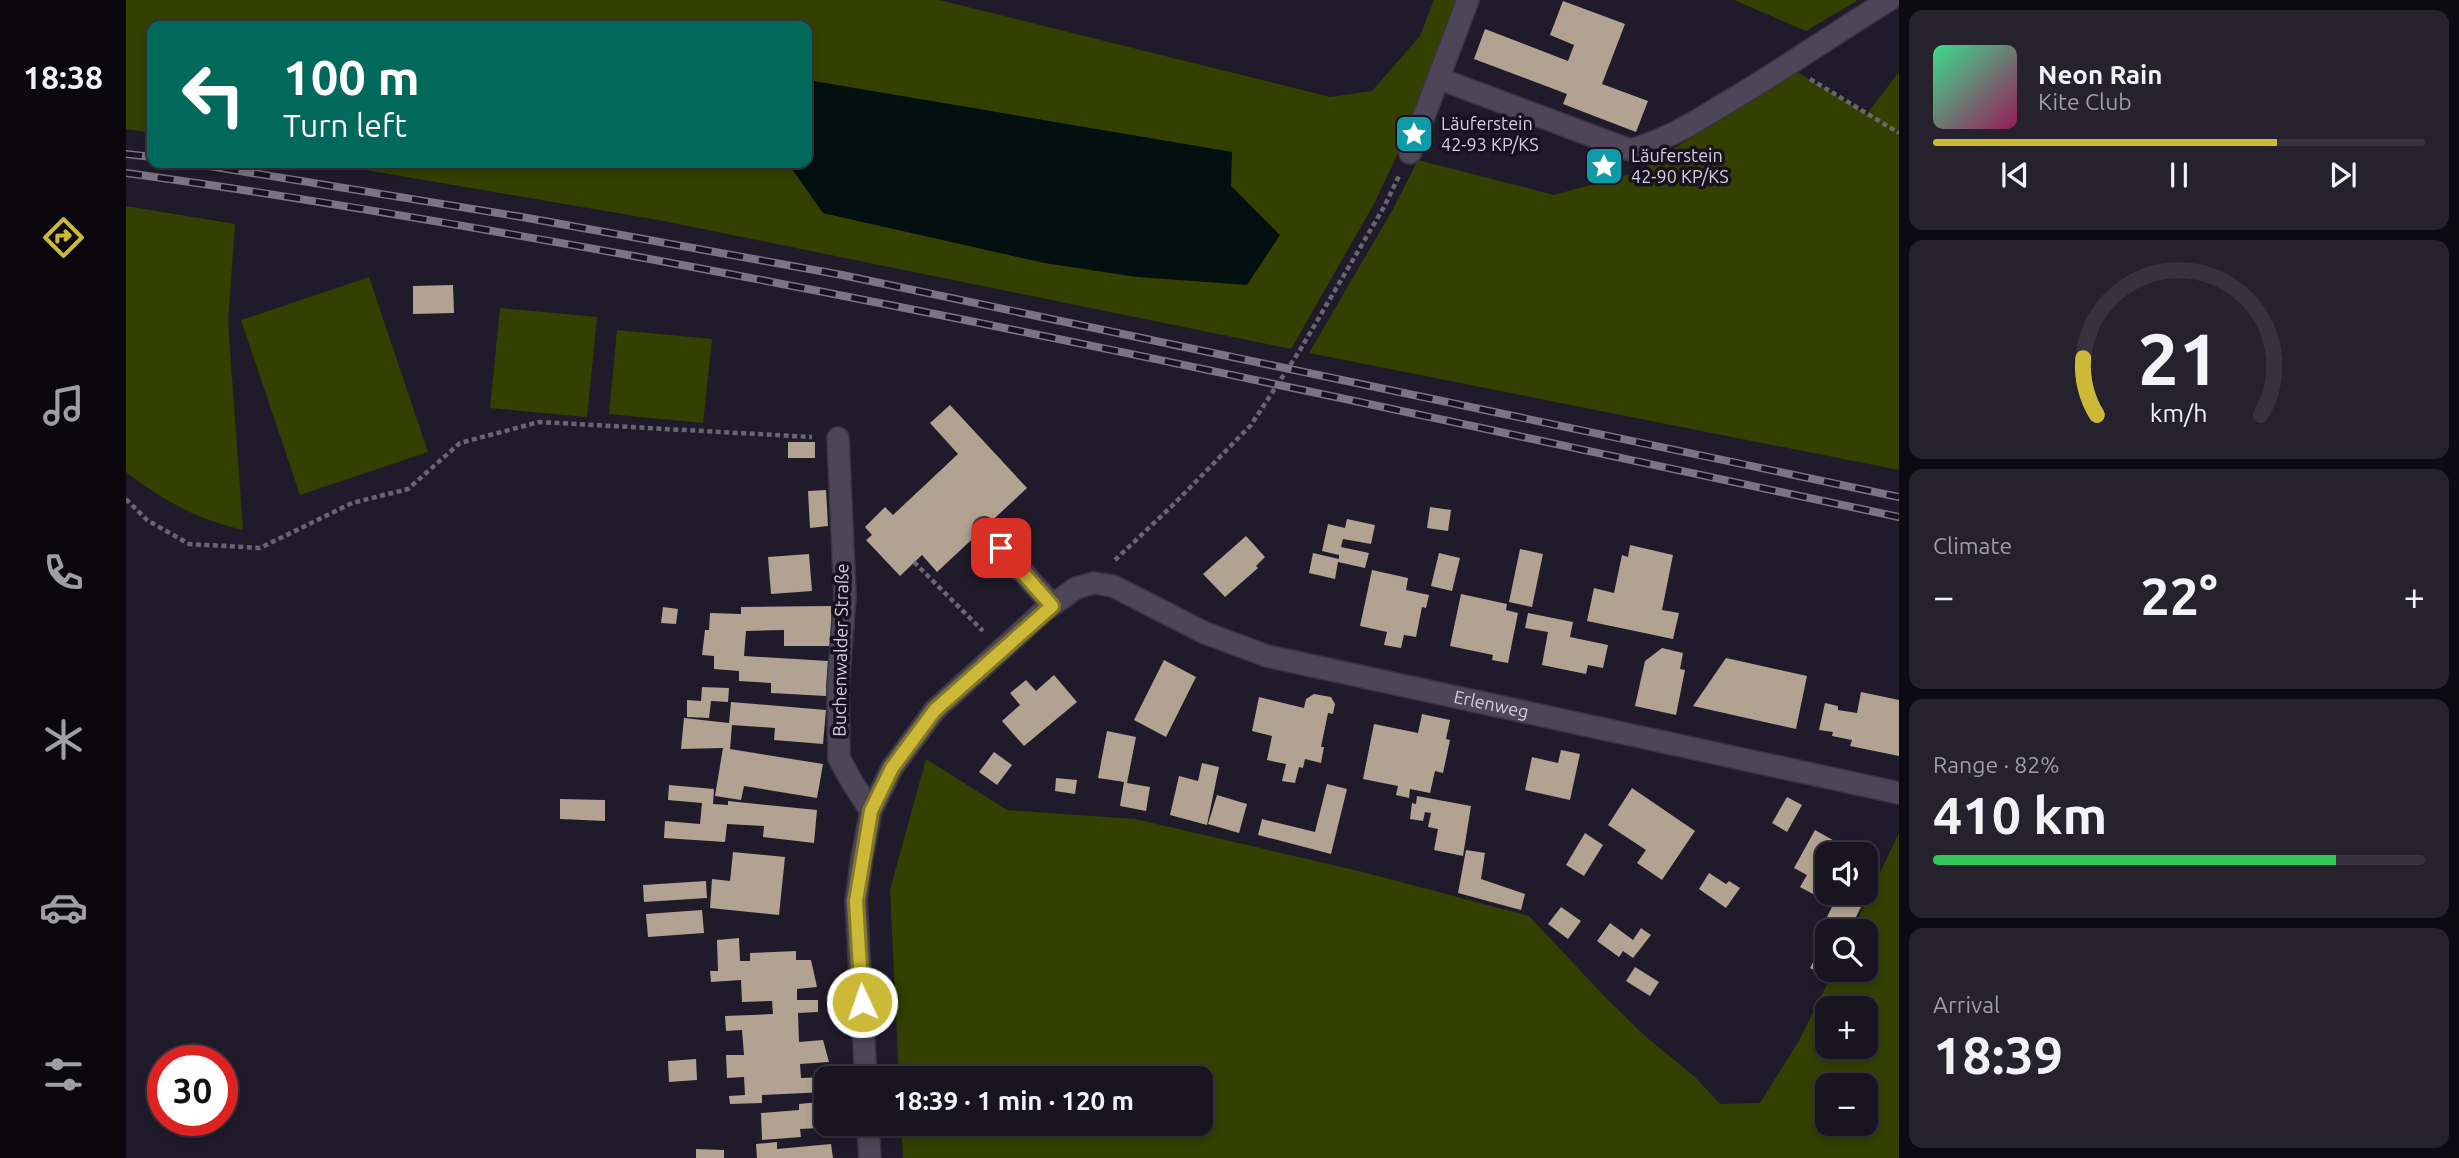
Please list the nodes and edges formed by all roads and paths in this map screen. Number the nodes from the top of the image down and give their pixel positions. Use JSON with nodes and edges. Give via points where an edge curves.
{"nodes":[{"id":1,"x":1468,"y":0,"type":"edge"},
{"id":2,"x":1889,"y":0,"type":"edge"},
{"id":3,"x":1788,"y":66,"type":"junction"},
{"id":4,"x":1440,"y":79,"type":"junction"},
{"id":5,"x":1899,"y":133,"type":"edge"},
{"id":6,"x":1410,"y":153,"type":"joint"},
{"id":7,"x":838,"y":438,"type":"joint"},
{"id":8,"x":126,"y":499,"type":"edge"},
{"id":9,"x":984,"y":528,"type":"dead end"},
{"id":10,"x":914,"y":562,"type":"dead end"},
{"id":11,"x":1094,"y":583,"type":"junction"},
{"id":12,"x":1052,"y":606,"type":"junction"},
{"id":13,"x":1002,"y":649,"type":"junction"},
{"id":14,"x":1899,"y":793,"type":"edge"},
{"id":15,"x":871,"y":811,"type":"junction"},
{"id":16,"x":865,"y":1066,"type":"edge"},
{"id":17,"x":869,"y":1136,"type":"edge"},
{"id":18,"x":870,"y":1158,"type":"edge"}],
"edges":[{"from":1,"to":4,"type":"street"},
{"from":2,"to":3,"type":"street"},
{"from":3,"to":4,"type":"street","via":[[1673,135],[1630,150]]},
{"from":3,"to":5,"type":"path"},
{"from":4,"to":6,"type":"street"},
{"from":6,"to":11,"type":"path","via":[[1384,207],[1258,416]]},
{"from":7,"to":8,"type":"path","via":[[539,422],[460,443],[408,489],[352,503],[260,548],[189,544],[147,520]]},
{"from":7,"to":15,"type":"street","name":"Buchenwalder Straße","via":[[845,596],[838,686],[839,758]]},
{"from":9,"to":12,"type":"street"},
{"from":10,"to":13,"type":"path"},
{"from":11,"to":12,"type":"street","via":[[1076,588]]},
{"from":11,"to":14,"type":"street","name":"Erlenweg","via":[[1113,586],[1205,633],[1267,656]]},
{"from":12,"to":13,"type":"street"},
{"from":13,"to":15,"type":"street","via":[[935,710],[892,768]]},
{"from":15,"to":16,"type":"street","via":[[856,901]]},
{"from":17,"to":18,"type":"street"}]}
